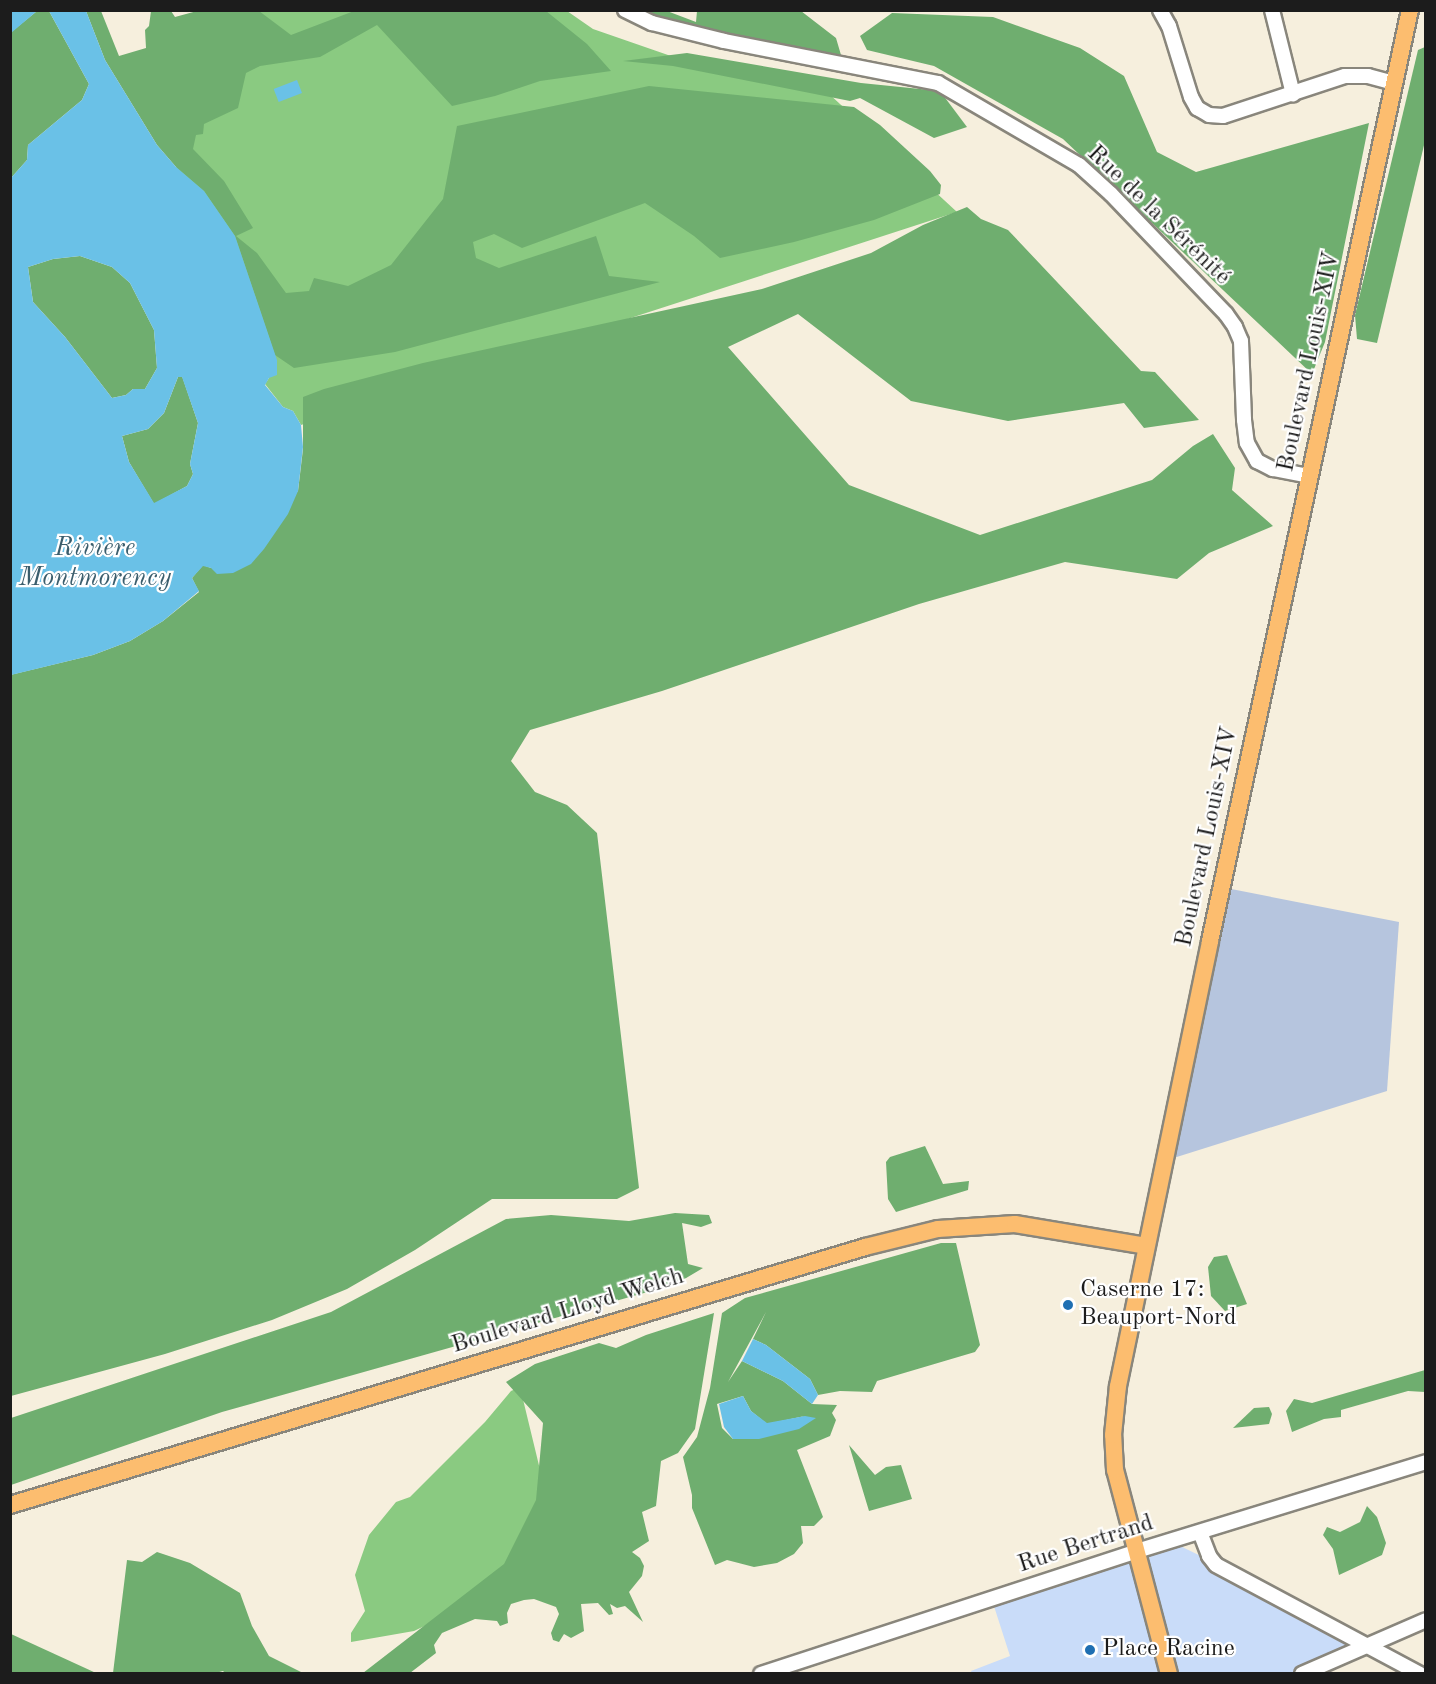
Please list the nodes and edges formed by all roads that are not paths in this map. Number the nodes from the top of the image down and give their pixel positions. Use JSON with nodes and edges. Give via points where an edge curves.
{"nodes":[{"id":1,"x":624,"y":10,"type":"edge"},
{"id":2,"x":1160,"y":10,"type":"edge"},
{"id":3,"x":1272,"y":10,"type":"edge"},
{"id":4,"x":1410,"y":10,"type":"edge"},
{"id":5,"x":1395,"y":83,"type":"junction"},
{"id":6,"x":1293,"y":94,"type":"junction"},
{"id":7,"x":1310,"y":476,"type":"junction"},
{"id":8,"x":1146,"y":1246,"type":"junction"},
{"id":9,"x":1425,"y":1462,"type":"edge"},
{"id":10,"x":10,"y":1505,"type":"edge"},
{"id":11,"x":1200,"y":1532,"type":"junction"},
{"id":12,"x":1137,"y":1551,"type":"junction"},
{"id":13,"x":1425,"y":1620,"type":"edge"},
{"id":14,"x":1367,"y":1644,"type":"junction"},
{"id":15,"x":761,"y":1674,"type":"edge"},
{"id":16,"x":1169,"y":1674,"type":"edge"},
{"id":17,"x":1302,"y":1674,"type":"edge"},
{"id":18,"x":1420,"y":1674,"type":"edge"}],
"edges":[{"from":1,"to":7,"type":"street","name":"Rue de la Sérénité","via":[[652,23],[724,41],[938,83],[1079,165],[1235,327],[1240,341],[1245,432],[1257,461]]},
{"from":2,"to":6,"type":"street","via":[[1197,108],[1209,115],[1223,116]]},
{"from":3,"to":6,"type":"street"},
{"from":4,"to":5,"type":"main road","name":"Boulevard Louis-XIV"},
{"from":5,"to":6,"type":"street","via":[[1368,75],[1345,76]]},
{"from":5,"to":7,"type":"main road","name":"Boulevard Louis-XIV"},
{"from":7,"to":8,"type":"main road","name":"Boulevard Louis-XIV"},
{"from":8,"to":10,"type":"main road","name":"Boulevard Lloyd Welch","via":[[1015,1224],[938,1229],[866,1247]]},
{"from":8,"to":12,"type":"main road","name":"Boulevard Louis-XIV","via":[[1118,1386],[1113,1435],[1115,1470]]},
{"from":9,"to":11,"type":"street","name":"Rue Bertrand"},
{"from":11,"to":12,"type":"street","name":"Rue Bertrand"},
{"from":11,"to":14,"type":"street","via":[[1205,1550],[1216,1566]]},
{"from":12,"to":15,"type":"street","name":"Rue Bertrand"},
{"from":12,"to":16,"type":"main road","name":"Boulevard Louis-XIV"},
{"from":13,"to":14,"type":"street"},
{"from":14,"to":17,"type":"street"},
{"from":14,"to":18,"type":"street"}]}
